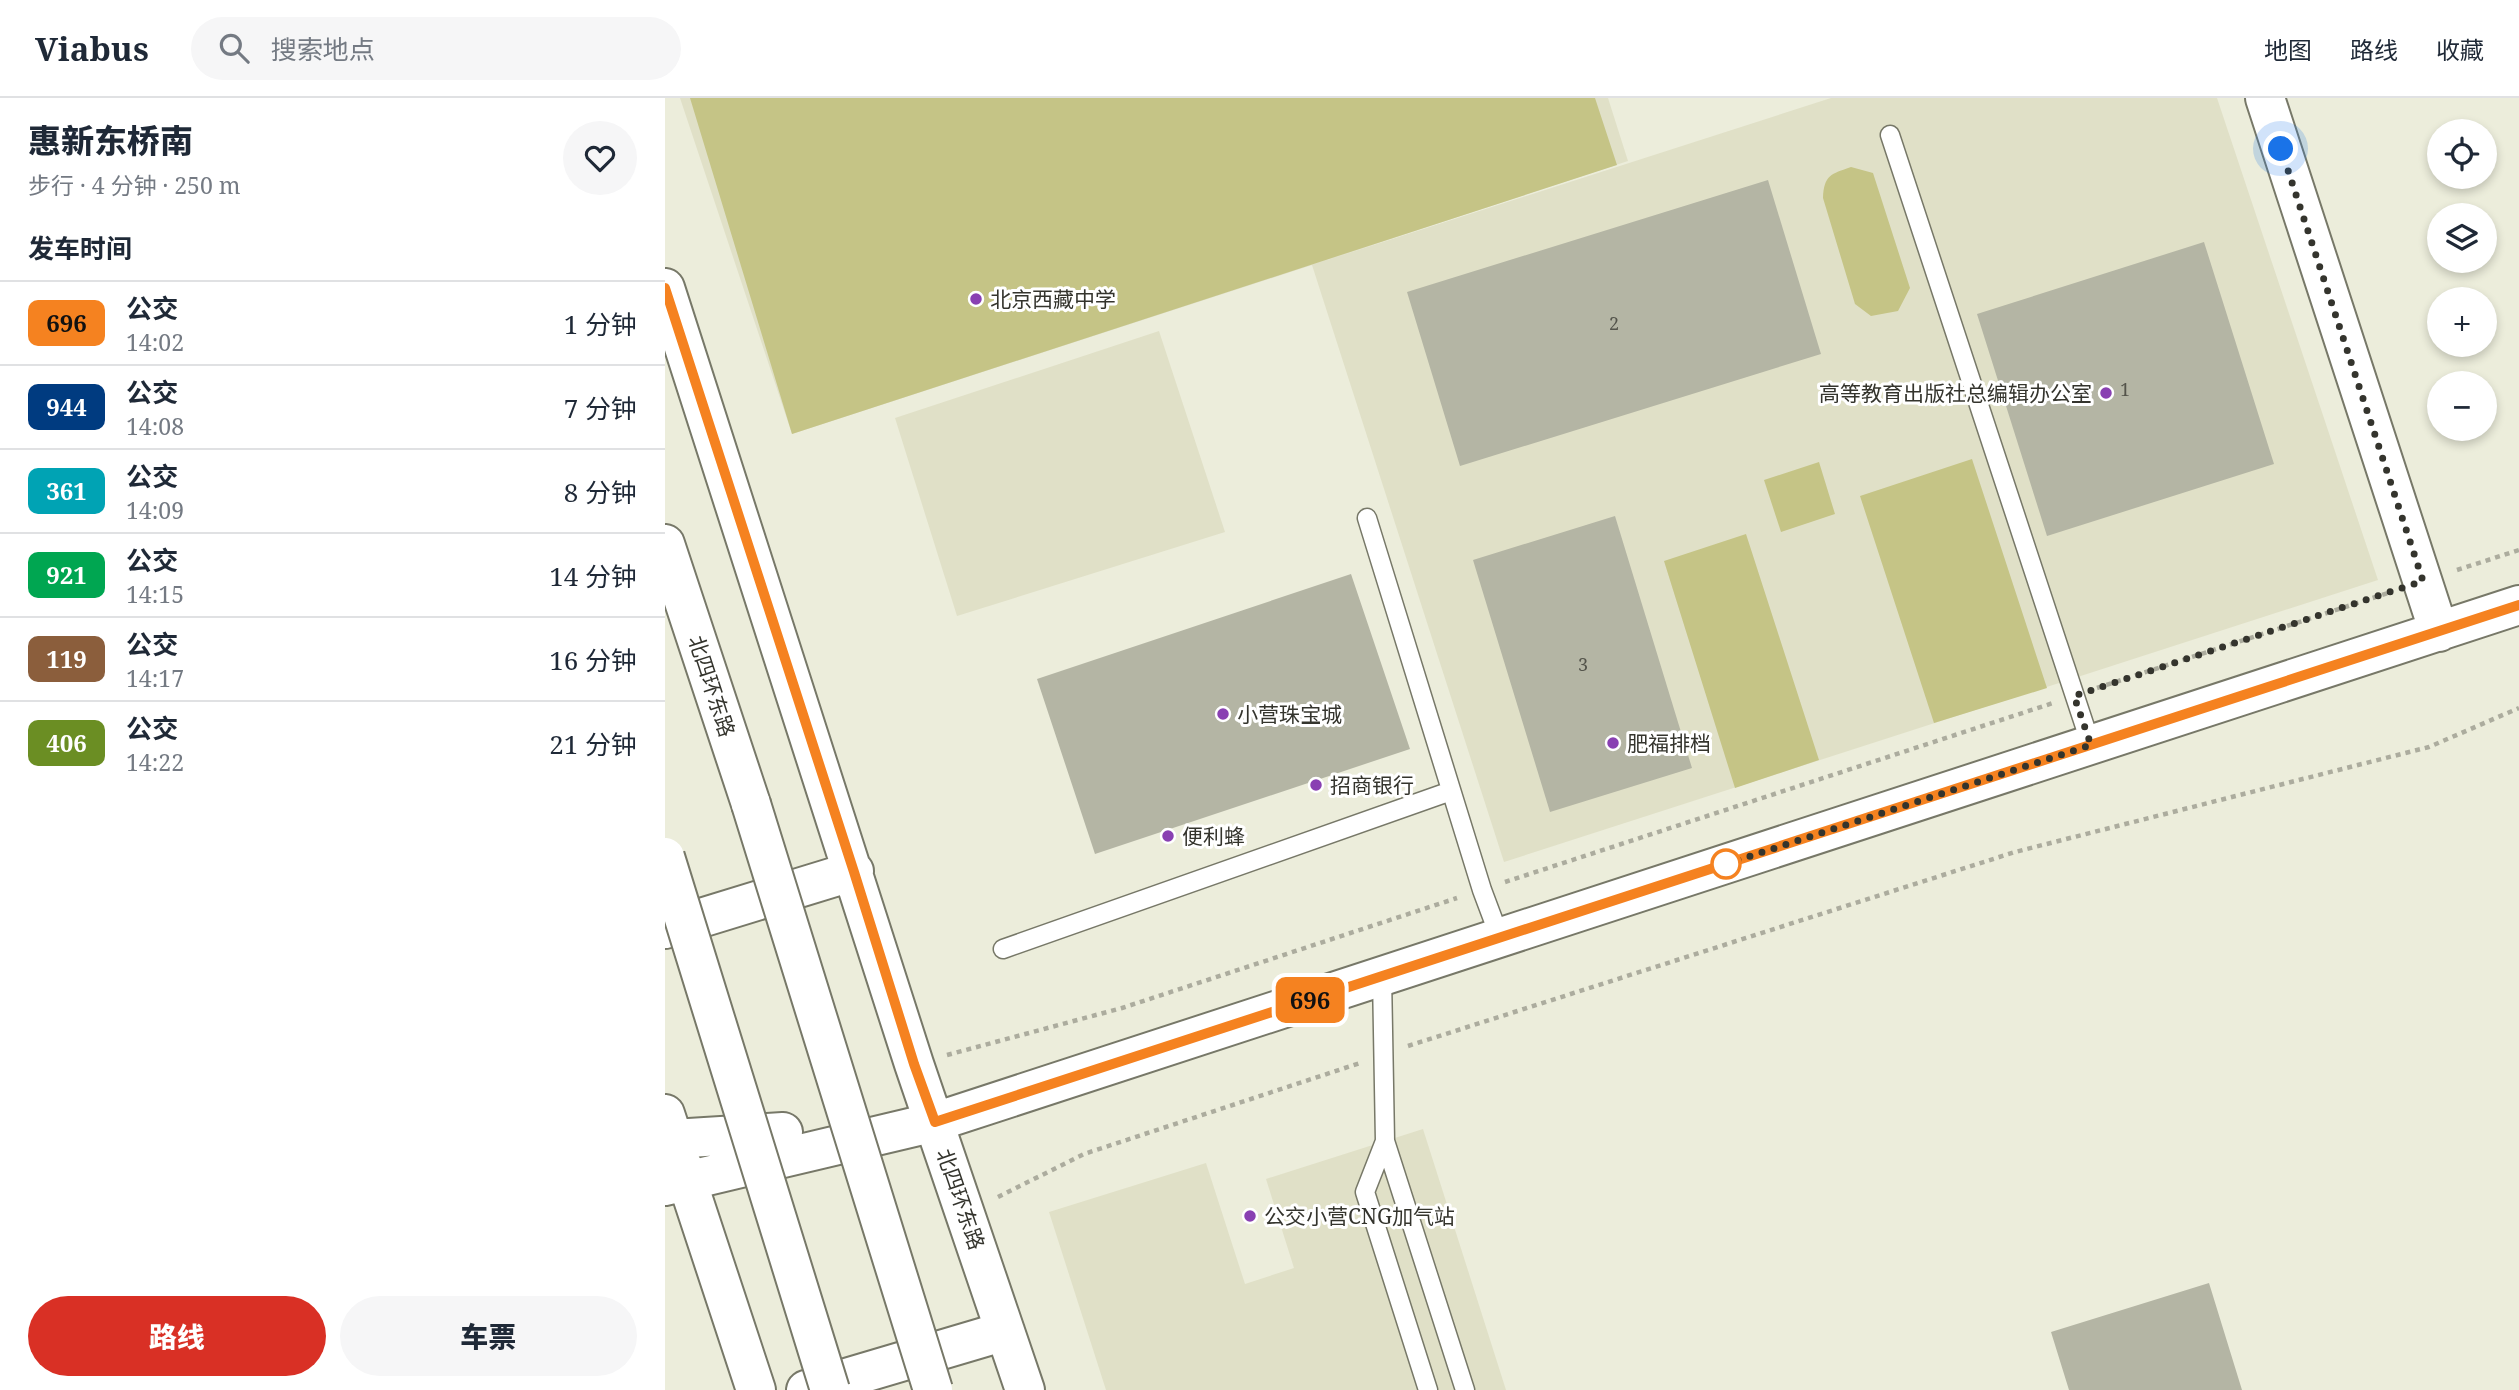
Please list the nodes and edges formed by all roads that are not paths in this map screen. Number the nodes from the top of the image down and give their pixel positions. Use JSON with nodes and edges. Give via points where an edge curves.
{"nodes":[{"id":1,"x":2265,"y":98,"type":"edge"},
{"id":2,"x":1889,"y":135,"type":"dead end"},
{"id":3,"x":665,"y":288,"type":"edge"},
{"id":4,"x":1367,"y":518,"type":"dead end"},
{"id":5,"x":665,"y":544,"type":"edge"},
{"id":6,"x":2519,"y":605,"type":"edge"},
{"id":7,"x":2439,"y":632,"type":"junction"},
{"id":8,"x":2091,"y":745,"type":"junction"},
{"id":9,"x":1451,"y":791,"type":"junction"},
{"id":10,"x":665,"y":857,"type":"edge"},
{"id":11,"x":854,"y":872,"type":"junction"},
{"id":12,"x":665,"y":929,"type":"edge"},
{"id":13,"x":1500,"y":938,"type":"junction"},
{"id":14,"x":1003,"y":949,"type":"dead end"},
{"id":15,"x":1382,"y":976,"type":"junction"},
{"id":16,"x":935,"y":1122,"type":"junction"},
{"id":17,"x":668,"y":1131,"type":"edge"},
{"id":18,"x":1385,"y":1141,"type":"junction"},
{"id":19,"x":676,"y":1183,"type":"edge"},
{"id":20,"x":1005,"y":1331,"type":"junction"},
{"id":21,"x":756,"y":1390,"type":"edge"},
{"id":22,"x":806,"y":1390,"type":"edge"},
{"id":23,"x":829,"y":1390,"type":"edge"},
{"id":24,"x":933,"y":1390,"type":"edge"},
{"id":25,"x":1025,"y":1390,"type":"edge"},
{"id":26,"x":1428,"y":1390,"type":"edge"},
{"id":27,"x":1465,"y":1390,"type":"edge"}],
"edges":[{"from":1,"to":7,"type":"main road"},
{"from":2,"to":8,"type":"lane"},
{"from":3,"to":11,"type":"main road","name":"北四环东路"},
{"from":4,"to":9,"type":"lane"},
{"from":5,"to":24,"type":"main road","name":"北四环东路","bridge":true},
{"from":6,"to":7,"type":"main road"},
{"from":7,"to":8,"type":"main road"},
{"from":8,"to":13,"type":"main road"},
{"from":9,"to":13,"type":"lane"},
{"from":9,"to":14,"type":"lane"},
{"from":10,"to":23,"type":"main road","bridge":true},
{"from":11,"to":12,"type":"main road"},
{"from":11,"to":16,"type":"main road","name":"北四环东路"},
{"from":13,"to":15,"type":"main road"},
{"from":15,"to":16,"type":"main road"},
{"from":15,"to":18,"type":"lane"},
{"from":16,"to":17,"type":"main road"},
{"from":16,"to":19,"type":"main road"},
{"from":16,"to":20,"type":"main road","name":"北四环东路"},
{"from":17,"to":19,"type":"main road"},
{"from":18,"to":26,"type":"lane","via":[[1365,1192]]},
{"from":18,"to":27,"type":"lane"},
{"from":19,"to":21,"type":"main road"},
{"from":20,"to":22,"type":"main road"},
{"from":20,"to":25,"type":"main road","name":"北四环东路"}]}
